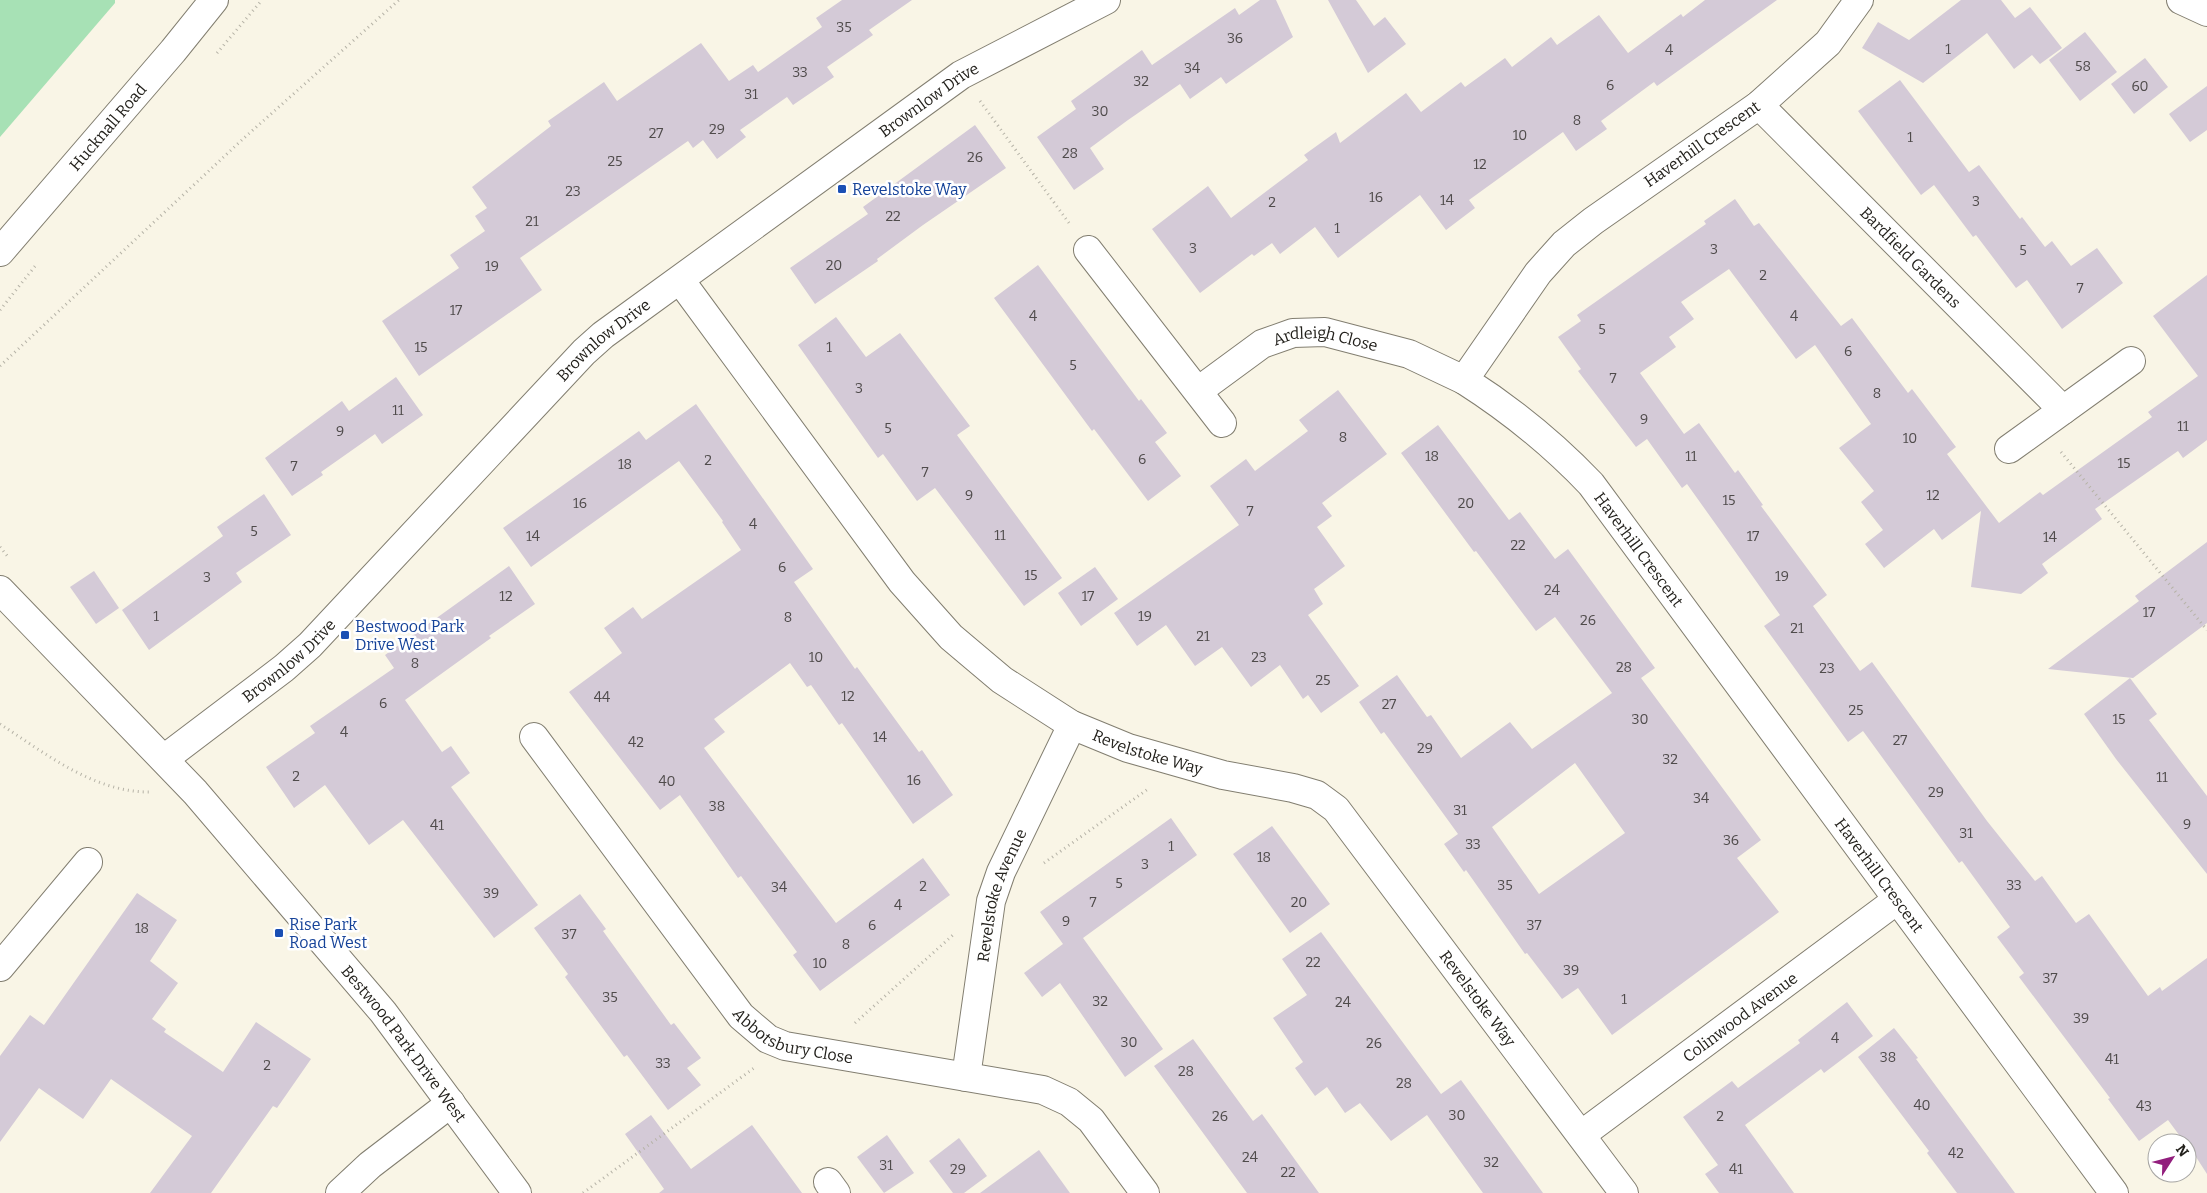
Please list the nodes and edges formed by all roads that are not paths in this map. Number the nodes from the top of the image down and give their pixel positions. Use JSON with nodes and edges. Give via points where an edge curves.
{"nodes":[{"id":1,"x":214,"y":0,"type":"edge"},
{"id":2,"x":1106,"y":0,"type":"edge"},
{"id":3,"x":1859,"y":0,"type":"edge"},
{"id":4,"x":2181,"y":0,"type":"edge"},
{"id":5,"x":2207,"y":12,"type":"edge"},
{"id":6,"x":1759,"y":105,"type":"junction"},
{"id":7,"x":1088,"y":250,"type":"road end"},
{"id":8,"x":0,"y":252,"type":"edge"},
{"id":9,"x":680,"y":280,"type":"junction"},
{"id":10,"x":2131,"y":361,"type":"dead end"},
{"id":11,"x":1464,"y":380,"type":"junction"},
{"id":12,"x":1198,"y":391,"type":"junction"},
{"id":13,"x":2063,"y":410,"type":"junction"},
{"id":14,"x":1222,"y":423,"type":"dead end"},
{"id":15,"x":2010,"y":449,"type":"dead end"},
{"id":16,"x":0,"y":590,"type":"edge"},
{"id":17,"x":1072,"y":725,"type":"junction"},
{"id":18,"x":534,"y":736,"type":"dead end"},
{"id":19,"x":164,"y":759,"type":"junction"},
{"id":20,"x":88,"y":862,"type":"dead end"},
{"id":21,"x":1897,"y":900,"type":"junction"},
{"id":22,"x":0,"y":966,"type":"edge"},
{"id":23,"x":966,"y":1077,"type":"junction"},
{"id":24,"x":451,"y":1103,"type":"junction"},
{"id":25,"x":1581,"y":1134,"type":"junction"},
{"id":26,"x":340,"y":1193,"type":"edge"},
{"id":27,"x":517,"y":1193,"type":"edge"},
{"id":28,"x":1145,"y":1193,"type":"edge"},
{"id":29,"x":1624,"y":1193,"type":"edge"},
{"id":30,"x":2114,"y":1193,"type":"edge"}],
"edges":[{"from":1,"to":8,"type":"street","name":"Hucknall Road"},
{"from":2,"to":9,"type":"street","name":"Brownlow Drive","via":[[961,75]]},
{"from":3,"to":6,"type":"street","name":"Haverhill Crescent","via":[[1828,43]]},
{"from":4,"to":5,"type":"street"},
{"from":6,"to":11,"type":"street","name":"Haverhill Crescent","via":[[1564,244],[1538,274]]},
{"from":6,"to":13,"type":"street","name":"Bardfield Gardens"},
{"from":7,"to":12,"type":"street"},
{"from":9,"to":17,"type":"street","name":"Revelstoke Way","via":[[902,582],[959,643],[1002,680]]},
{"from":9,"to":19,"type":"street","name":"Brownlow Drive","via":[[584,352],[310,645]]},
{"from":10,"to":13,"type":"street"},
{"from":11,"to":12,"type":"street","name":"Ardleigh Close","via":[[1409,354],[1325,332],[1293,333],[1262,344]]},
{"from":11,"to":21,"type":"street","name":"Haverhill Crescent","via":[[1532,427],[1591,484]]},
{"from":12,"to":14,"type":"street"},
{"from":13,"to":15,"type":"street"},
{"from":16,"to":19,"type":"street","name":"Bestwood Park Drive West"},
{"from":17,"to":23,"type":"street","name":"Revelstoke Avenue","via":[[1001,872],[991,901]]},
{"from":17,"to":25,"type":"street","name":"Revelstoke Way","via":[[1128,748],[1182,764],[1317,795],[1336,808]]},
{"from":18,"to":23,"type":"street","name":"Abbotsbury Close","via":[[741,1016],[768,1039],[785,1046]]},
{"from":19,"to":24,"type":"street","name":"Bestwood Park Drive West","via":[[383,1012]]},
{"from":20,"to":22,"type":"street"},
{"from":21,"to":25,"type":"street","name":"Colinwood Avenue"},
{"from":21,"to":30,"type":"street","name":"Haverhill Crescent"},
{"from":23,"to":28,"type":"street","name":"Abbotsbury Close","via":[[1043,1090],[1069,1102],[1091,1120]]},
{"from":24,"to":26,"type":"street","via":[[370,1165]]},
{"from":24,"to":27,"type":"street","name":"Bestwood Park Drive West"},
{"from":25,"to":29,"type":"street","name":"Revelstoke Way"}]}
